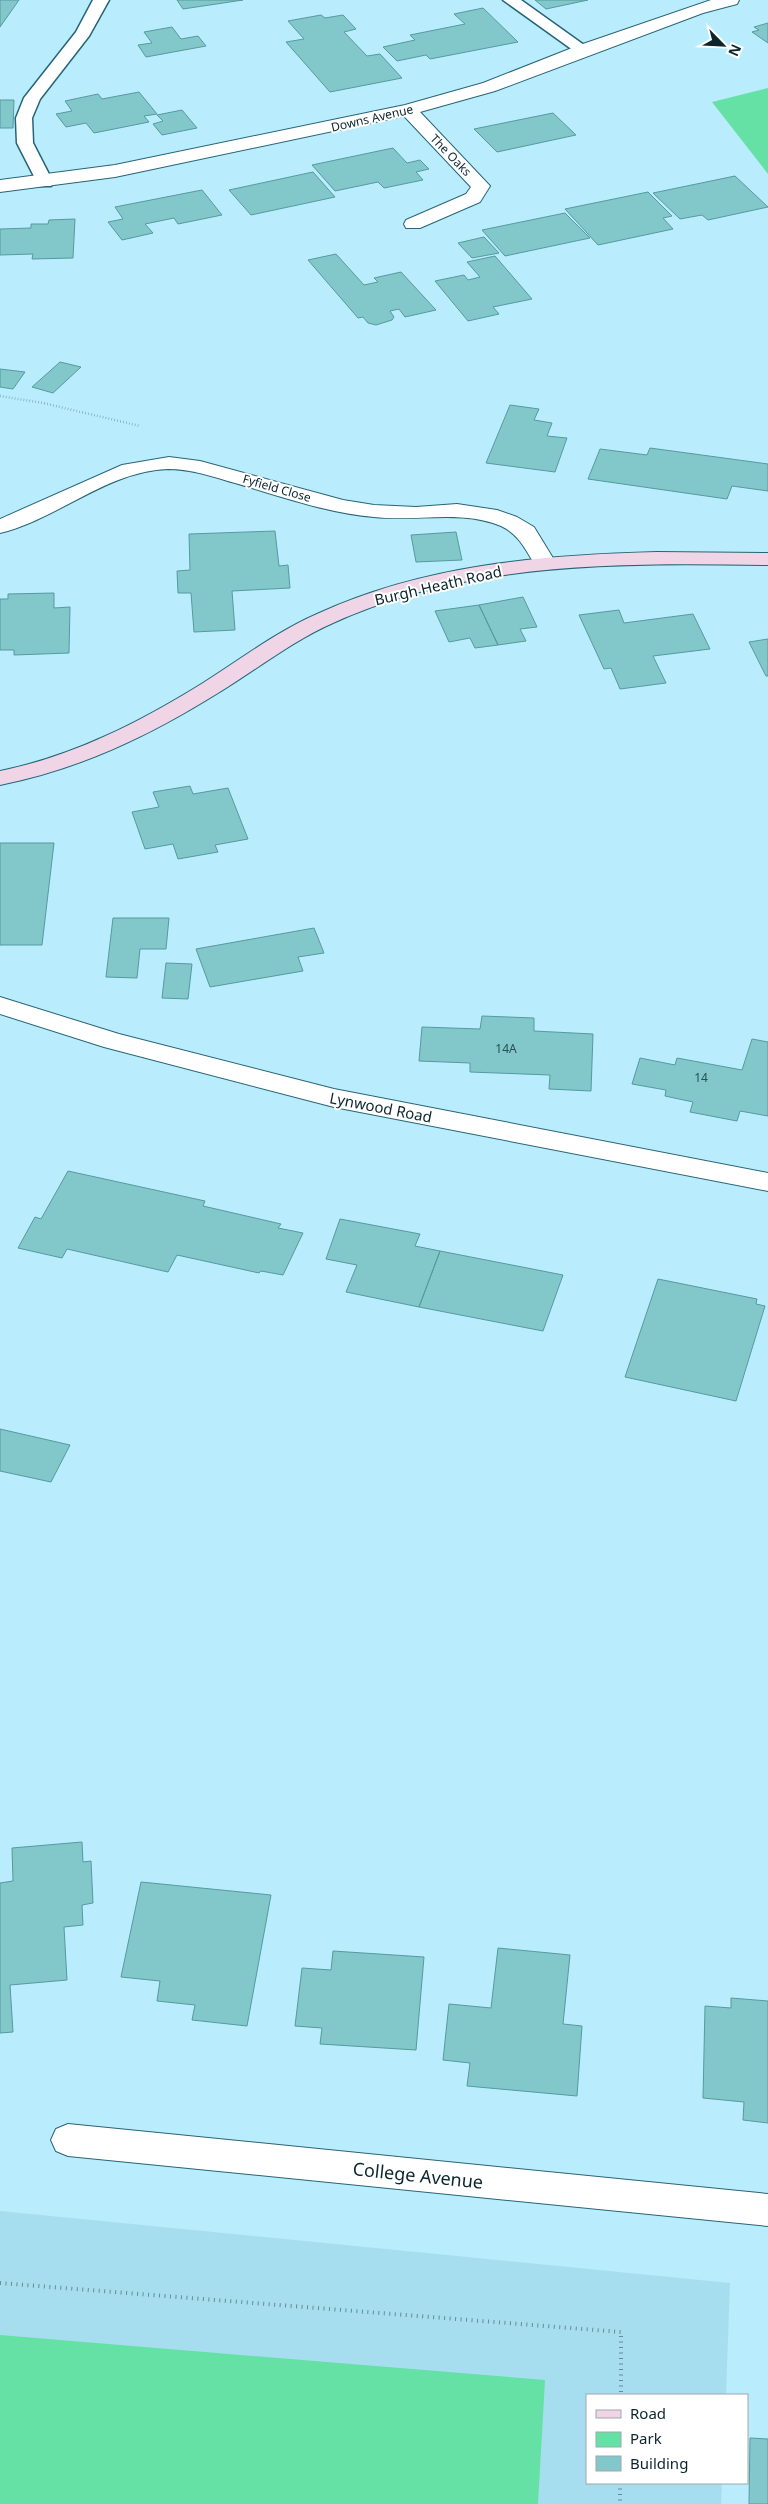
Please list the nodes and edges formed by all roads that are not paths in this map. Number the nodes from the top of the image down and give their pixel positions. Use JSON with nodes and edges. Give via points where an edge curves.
{"nodes":[{"id":1,"x":101,"y":0,"type":"edge"},
{"id":2,"x":511,"y":0,"type":"edge"},
{"id":3,"x":731,"y":0,"type":"edge"},
{"id":4,"x":583,"y":50,"type":"junction"},
{"id":5,"x":408,"y":110,"type":"junction"},
{"id":6,"x":45,"y":182,"type":"junction"},
{"id":7,"x":0,"y":186,"type":"edge"},
{"id":8,"x":413,"y":224,"type":"dead end"},
{"id":9,"x":0,"y":527,"type":"edge"},
{"id":10,"x":768,"y":559,"type":"edge"},
{"id":11,"x":545,"y":563,"type":"junction"},
{"id":12,"x":0,"y":778,"type":"edge"},
{"id":13,"x":0,"y":1005,"type":"edge"},
{"id":14,"x":768,"y":1182,"type":"edge"},
{"id":15,"x":68,"y":2140,"type":"dead end"},
{"id":16,"x":768,"y":2210,"type":"edge"}],
"edges":[{"from":1,"to":6,"type":"lane","via":[[83,33],[32,98],[24,118],[25,143]]},
{"from":2,"to":4,"type":"lane"},
{"from":3,"to":4,"type":"street","name":"Downs Avenue"},
{"from":4,"to":5,"type":"street","name":"Downs Avenue","via":[[489,87]]},
{"from":5,"to":6,"type":"street","name":"Downs Avenue","via":[[115,171]]},
{"from":5,"to":8,"type":"street","name":"The Oaks","via":[[481,186],[473,198]]},
{"from":6,"to":7,"type":"street","name":"Downs Avenue"},
{"from":9,"to":11,"type":"street","name":"Fyfield Close","via":[[130,469],[169,463],[200,467],[341,506],[416,513],[457,510],[489,515],[526,532]]},
{"from":10,"to":11,"type":"main road","name":"Burgh Heath Road","via":[[678,557]]},
{"from":11,"to":12,"type":"main road","name":"Burgh Heath Road","via":[[441,581],[374,598],[325,618],[264,652],[140,730],[80,756]]},
{"from":13,"to":14,"type":"street","name":"Lynwood Road","via":[[113,1041],[334,1098]]},
{"from":15,"to":16,"type":"street","name":"College Avenue"}]}
